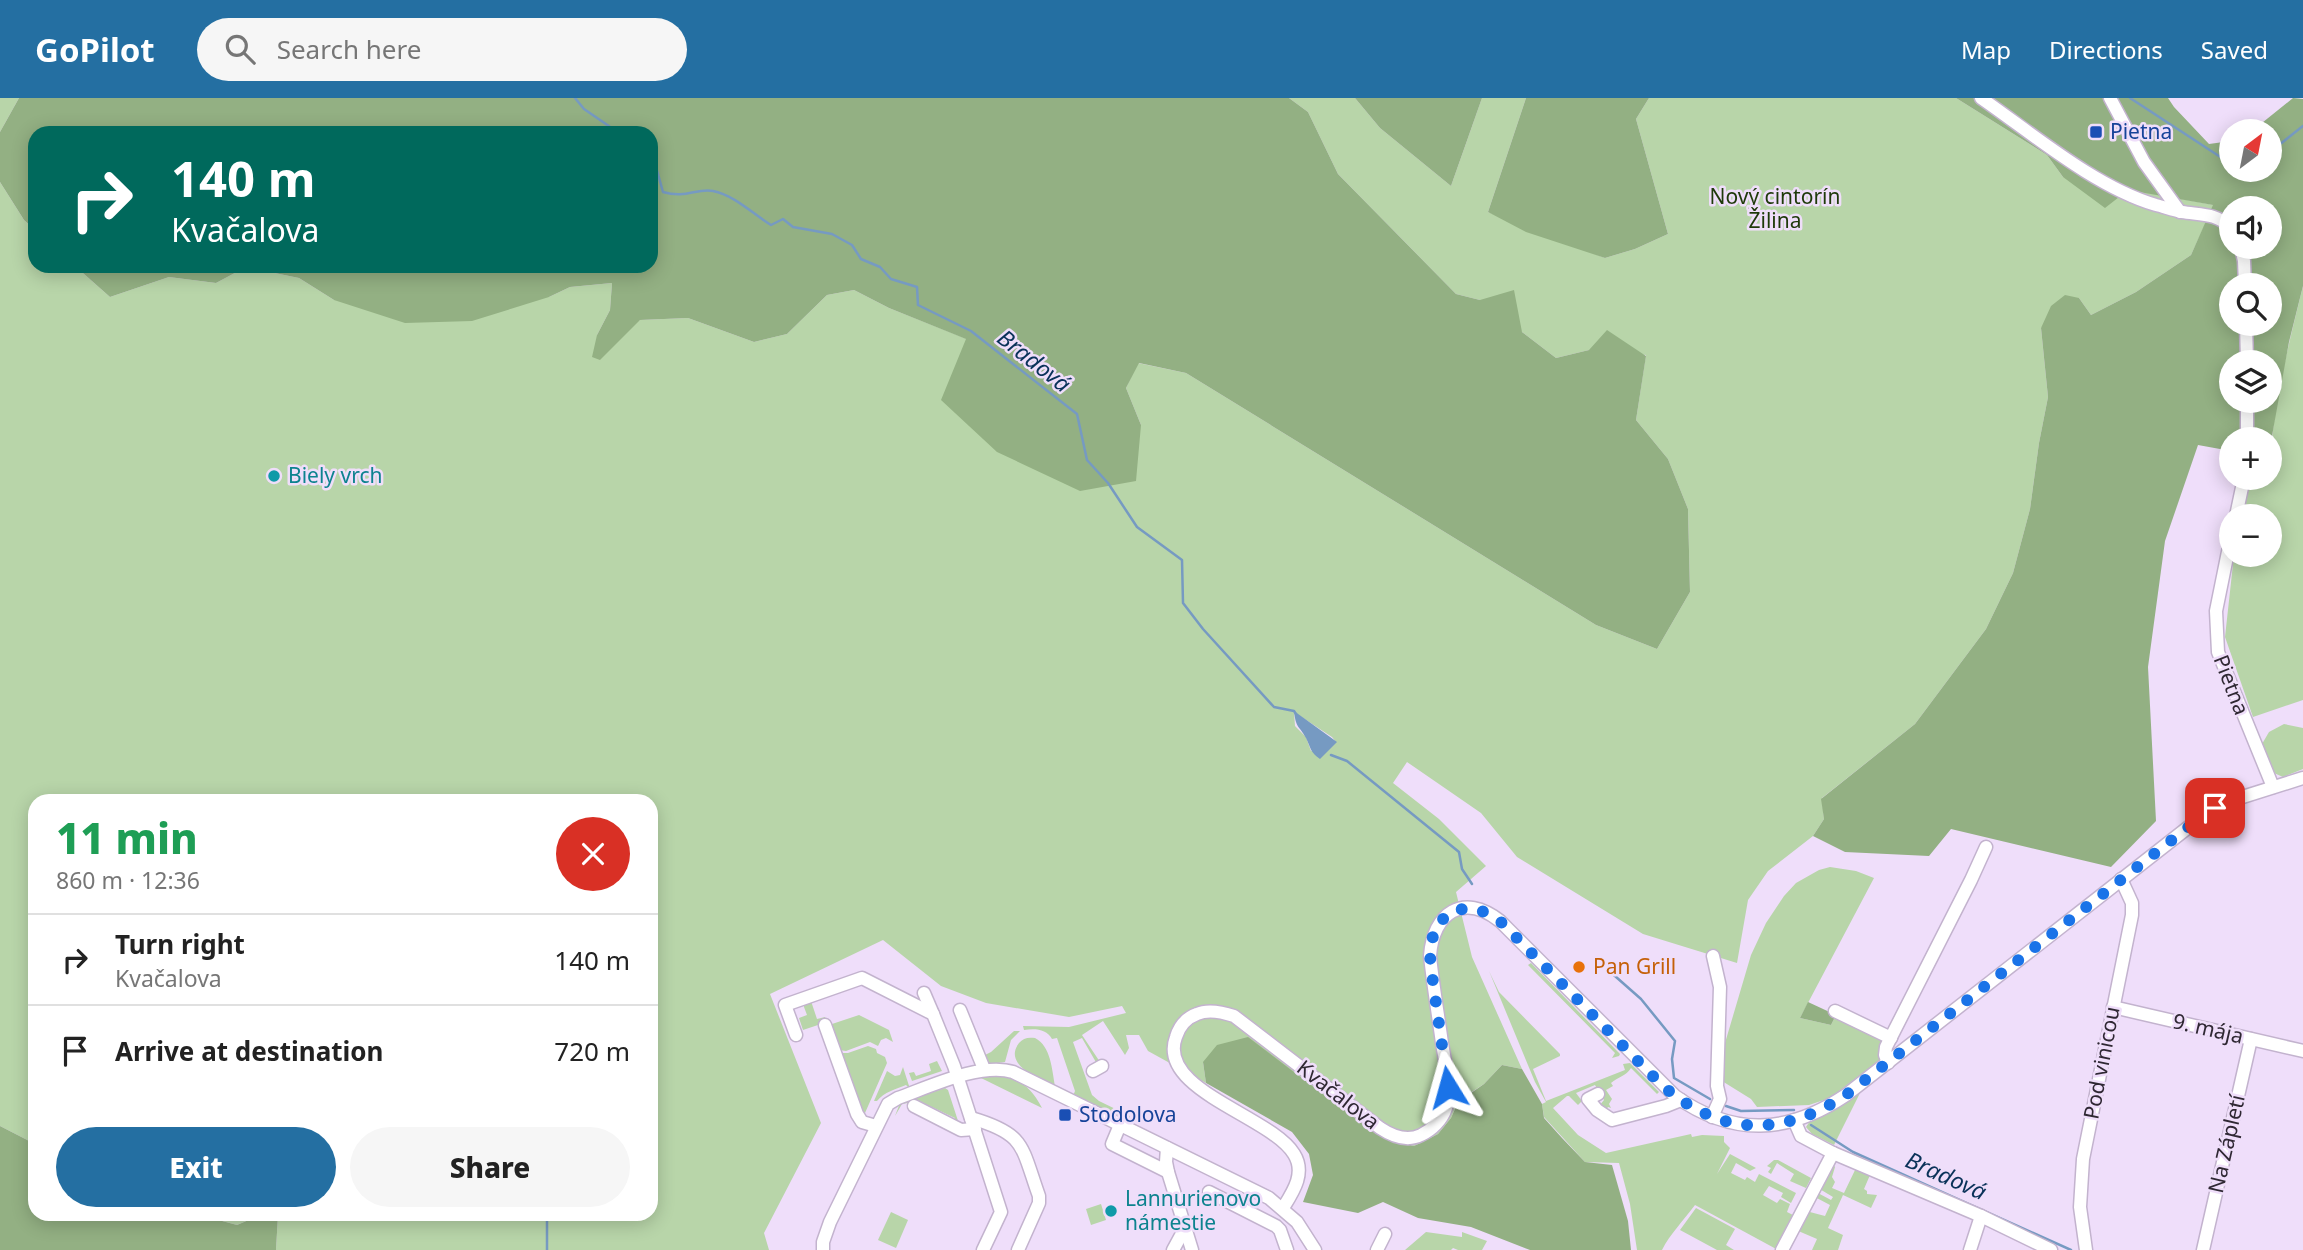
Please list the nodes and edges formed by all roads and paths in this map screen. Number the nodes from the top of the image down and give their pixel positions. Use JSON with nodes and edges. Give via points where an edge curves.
{"nodes":[{"id":1,"x":1981,"y":98,"type":"edge"},
{"id":2,"x":2110,"y":98,"type":"edge"},
{"id":3,"x":2181,"y":212,"type":"junction"},
{"id":4,"x":2219,"y":218,"type":"edge"},
{"id":5,"x":2225,"y":567,"type":"edge"},
{"id":6,"x":2303,"y":778,"type":"edge"},
{"id":7,"x":2273,"y":787,"type":"junction"},
{"id":8,"x":1986,"y":847,"type":"dead end"},
{"id":9,"x":2122,"y":879,"type":"junction"},
{"id":10,"x":1713,"y":956,"type":"dead end"},
{"id":11,"x":925,"y":993,"type":"dead end"},
{"id":12,"x":2113,"y":1007,"type":"junction"},
{"id":13,"x":960,"y":1010,"type":"dead end"},
{"id":14,"x":1835,"y":1011,"type":"dead end"},
{"id":15,"x":933,"y":1014,"type":"junction"},
{"id":16,"x":825,"y":1025,"type":"dead end"},
{"id":17,"x":796,"y":1035,"type":"dead end"},
{"id":18,"x":1891,"y":1038,"type":"junction"},
{"id":19,"x":2251,"y":1039,"type":"junction"},
{"id":20,"x":2303,"y":1051,"type":"edge"},
{"id":21,"x":1888,"y":1063,"type":"junction"},
{"id":22,"x":984,"y":1069,"type":"junction"},
{"id":23,"x":957,"y":1078,"type":"junction"},
{"id":24,"x":1598,"y":1094,"type":"dead end"},
{"id":25,"x":1645,"y":1099,"type":"dead end"},
{"id":26,"x":1681,"y":1100,"type":"junction"},
{"id":27,"x":914,"y":1106,"type":"dead end"},
{"id":28,"x":1659,"y":1108,"type":"junction"},
{"id":29,"x":1712,"y":1117,"type":"junction"},
{"id":30,"x":1794,"y":1120,"type":"junction"},
{"id":31,"x":973,"y":1124,"type":"junction"},
{"id":32,"x":1121,"y":1125,"type":"junction"},
{"id":33,"x":873,"y":1131,"type":"junction"},
{"id":34,"x":1167,"y":1148,"type":"junction"},
{"id":35,"x":1833,"y":1153,"type":"junction"},
{"id":36,"x":1168,"y":1172,"type":"junction"},
{"id":37,"x":1234,"y":1181,"type":"junction"},
{"id":38,"x":1209,"y":1192,"type":"dead end"},
{"id":39,"x":1225,"y":1200,"type":"junction"},
{"id":40,"x":1283,"y":1208,"type":"junction"},
{"id":41,"x":1981,"y":1216,"type":"junction"},
{"id":42,"x":1185,"y":1228,"type":"junction"},
{"id":43,"x":1385,"y":1234,"type":"dead end"},
{"id":44,"x":823,"y":1250,"type":"edge"},
{"id":45,"x":983,"y":1250,"type":"edge"},
{"id":46,"x":1018,"y":1250,"type":"edge"},
{"id":47,"x":1173,"y":1250,"type":"edge"},
{"id":48,"x":1192,"y":1250,"type":"edge"},
{"id":49,"x":1287,"y":1250,"type":"edge"},
{"id":50,"x":1315,"y":1250,"type":"edge"},
{"id":51,"x":1377,"y":1250,"type":"edge"},
{"id":52,"x":1782,"y":1250,"type":"edge"},
{"id":53,"x":1970,"y":1250,"type":"edge"},
{"id":54,"x":2051,"y":1250,"type":"edge"},
{"id":55,"x":2086,"y":1250,"type":"edge"},
{"id":56,"x":2203,"y":1250,"type":"edge"}],
"edges":[{"from":1,"to":3,"type":"street","via":[[2110,186]]},
{"from":2,"to":3,"type":"street","via":[[2144,162]]},
{"from":3,"to":4,"type":"street"},
{"from":5,"to":7,"type":"street","name":"Pietna","via":[[2216,611],[2218,652]]},
{"from":6,"to":7,"type":"street","name":"Kvačalova"},
{"from":7,"to":9,"type":"street","name":"Kvačalova","via":[[2204,815]]},
{"from":8,"to":18,"type":"street"},
{"from":9,"to":12,"type":"street","name":"Pod vinicou","via":[[2132,909]]},
{"from":9,"to":21,"type":"street","name":"Kvačalova"},
{"from":10,"to":29,"type":"street","via":[[1720,986],[1720,1096]]},
{"from":11,"to":15,"type":"street"},
{"from":12,"to":19,"type":"street","name":"9. mája"},
{"from":12,"to":55,"type":"street","name":"Pod vinicou","via":[[2079,1193]]},
{"from":13,"to":22,"type":"street"},
{"from":14,"to":18,"type":"street"},
{"from":15,"to":17,"type":"street","via":[[862,978],[785,1005]]},
{"from":15,"to":23,"type":"street"},
{"from":16,"to":33,"type":"street","via":[[857,1114]]},
{"from":18,"to":21,"type":"street","via":[[1885,1055]]},
{"from":19,"to":20,"type":"street","name":"9. mája"},
{"from":19,"to":56,"type":"street","name":"Na Zápletí"},
{"from":21,"to":30,"type":"street","name":"Kvačalova","via":[[1834,1104]]},
{"from":22,"to":23,"type":"street"},
{"from":22,"to":32,"type":"street","via":[[1013,1072]]},
{"from":23,"to":31,"type":"street"},
{"from":23,"to":33,"type":"street","via":[[888,1104]]},
{"from":24,"to":28,"type":"street","via":[[1588,1099],[1612,1120]]},
{"from":25,"to":28,"type":"street"},
{"from":26,"to":28,"type":"street"},
{"from":26,"to":29,"type":"street","name":"Kvačalova"},
{"from":26,"to":40,"type":"street","name":"Kvačalova","via":[[1500,921],[1480,910],[1458,909],[1440,921],[1430,956],[1447,1078],[1446,1106],[1435,1125],[1417,1137],[1401,1138],[1380,1128],[1234,1016],[1202,1012],[1180,1027],[1173,1050],[1181,1073],[1284,1141],[1298,1161],[1296,1188]]},
{"from":27,"to":31,"type":"street","via":[[961,1130]]},
{"from":29,"to":30,"type":"street","name":"Kvačalova","via":[[1751,1126]]},
{"from":30,"to":35,"type":"street","via":[[1801,1136]]},
{"from":31,"to":45,"type":"street","via":[[1001,1212]]},
{"from":31,"to":46,"type":"street","via":[[1008,1132],[1021,1146],[1039,1196]]},
{"from":32,"to":34,"type":"street"},
{"from":32,"to":36,"type":"street","via":[[1112,1144]]},
{"from":33,"to":44,"type":"street","via":[[830,1222]]},
{"from":34,"to":36,"type":"street"},
{"from":34,"to":37,"type":"street"},
{"from":35,"to":41,"type":"street"},
{"from":35,"to":52,"type":"street"},
{"from":36,"to":42,"type":"street"},
{"from":37,"to":39,"type":"street"},
{"from":37,"to":40,"type":"street"},
{"from":38,"to":39,"type":"street"},
{"from":39,"to":49,"type":"street","via":[[1276,1226]]},
{"from":40,"to":50,"type":"street"},
{"from":41,"to":53,"type":"street"},
{"from":41,"to":54,"type":"street"},
{"from":42,"to":47,"type":"street"},
{"from":42,"to":48,"type":"street"},
{"from":43,"to":51,"type":"street"}]}
